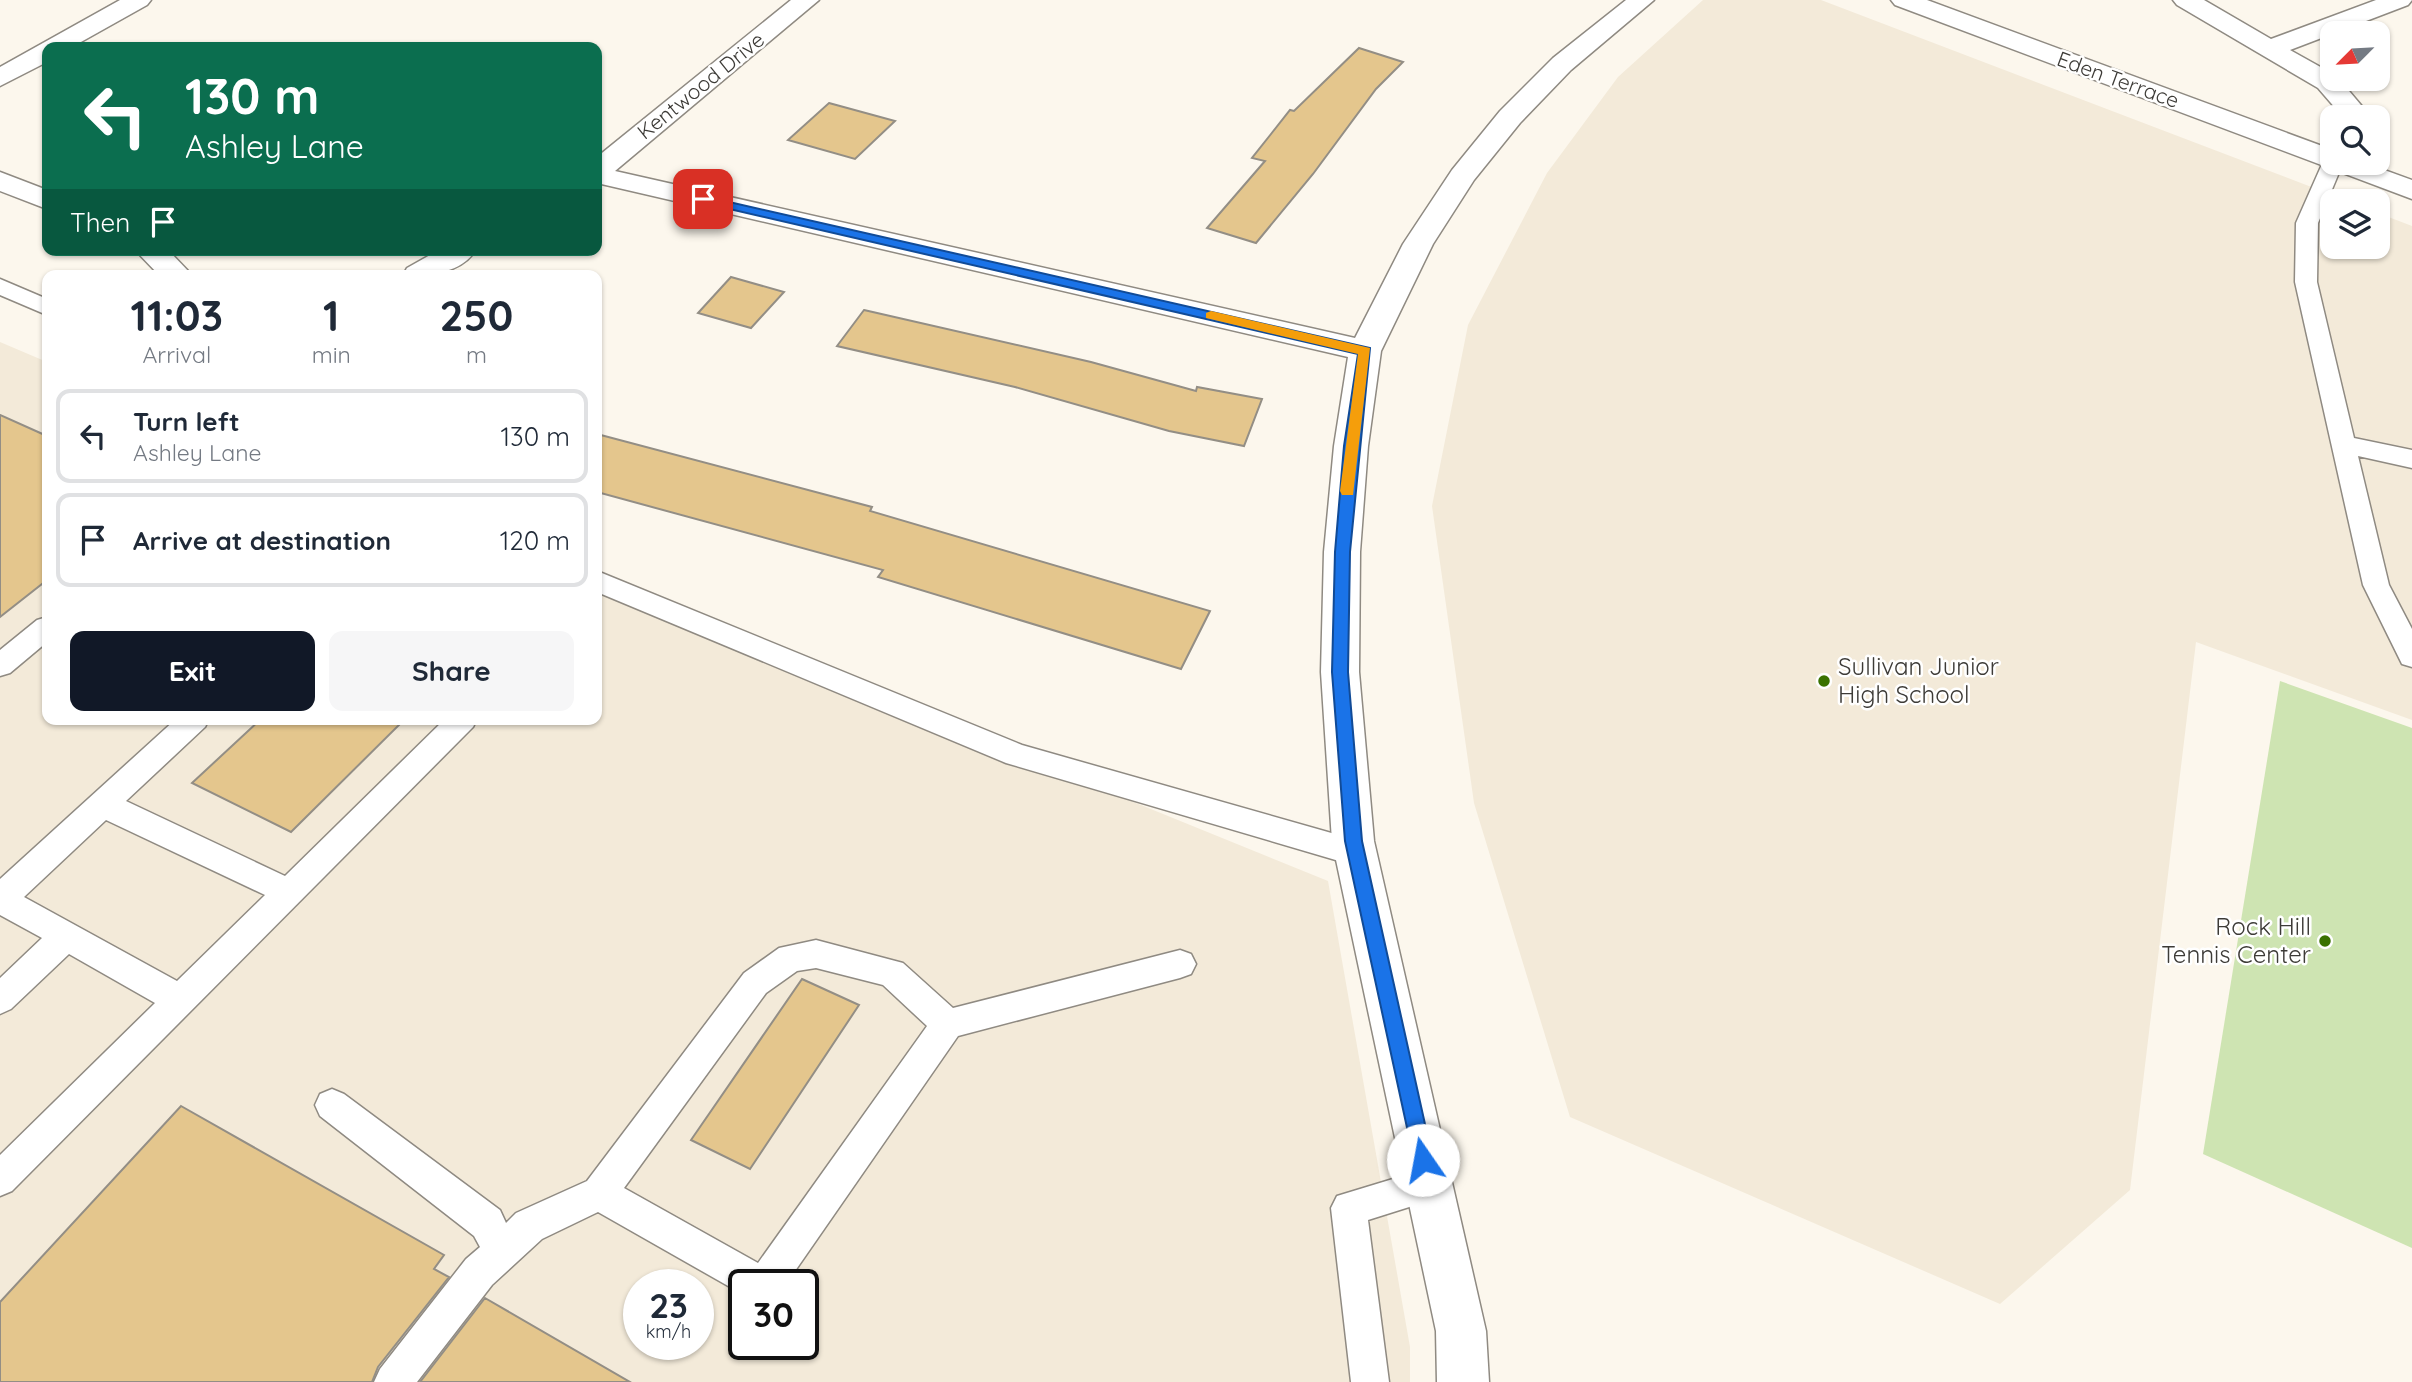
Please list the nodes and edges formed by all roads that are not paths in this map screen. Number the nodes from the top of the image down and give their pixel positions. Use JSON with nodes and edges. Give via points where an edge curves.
{"nodes":[{"id":1,"x":138,"y":0,"type":"edge"},
{"id":2,"x":806,"y":0,"type":"edge"},
{"id":3,"x":1641,"y":0,"type":"edge"},
{"id":4,"x":1904,"y":0,"type":"edge"},
{"id":5,"x":2186,"y":0,"type":"edge"},
{"id":6,"x":2399,"y":0,"type":"edge"},
{"id":7,"x":63,"y":42,"type":"edge"},
{"id":8,"x":2271,"y":48,"type":"junction"},
{"id":9,"x":42,"y":54,"type":"edge"},
{"id":10,"x":0,"y":78,"type":"edge"},
{"id":11,"x":2347,"y":105,"type":"edge"},
{"id":12,"x":2320,"y":156,"type":"edge"},
{"id":13,"x":602,"y":169,"type":"edge"},
{"id":14,"x":602,"y":174,"type":"edge"},
{"id":15,"x":2327,"y":175,"type":"edge"},
{"id":16,"x":2372,"y":175,"type":"edge"},
{"id":17,"x":0,"y":181,"type":"edge"},
{"id":18,"x":2412,"y":190,"type":"edge"},
{"id":19,"x":42,"y":198,"type":"edge"},
{"id":20,"x":156,"y":256,"type":"edge"},
{"id":21,"x":450,"y":256,"type":"edge"},
{"id":22,"x":172,"y":270,"type":"edge"},
{"id":23,"x":426,"y":270,"type":"edge"},
{"id":24,"x":0,"y":286,"type":"edge"},
{"id":25,"x":42,"y":306,"type":"edge"},
{"id":26,"x":1365,"y":351,"type":"junction"},
{"id":27,"x":2343,"y":444,"type":"junction"},
{"id":28,"x":2412,"y":459,"type":"edge"},
{"id":29,"x":602,"y":583,"type":"edge"},
{"id":30,"x":42,"y":631,"type":"edge"},
{"id":31,"x":2412,"y":656,"type":"edge"},
{"id":32,"x":0,"y":666,"type":"edge"},
{"id":33,"x":188,"y":725,"type":"edge"},
{"id":34,"x":458,"y":725,"type":"edge"},
{"id":35,"x":102,"y":804,"type":"junction"},
{"id":36,"x":1356,"y":853,"type":"junction"},
{"id":37,"x":289,"y":892,"type":"junction"},
{"id":38,"x":0,"y":899,"type":"edge"},
{"id":39,"x":66,"y":936,"type":"junction"},
{"id":40,"x":1181,"y":964,"type":"dead end"},
{"id":41,"x":0,"y":999,"type":"edge"},
{"id":42,"x":180,"y":1000,"type":"junction"},
{"id":43,"x":948,"y":1024,"type":"junction"},
{"id":44,"x":331,"y":1105,"type":"dead end"},
{"id":45,"x":0,"y":1180,"type":"edge"},
{"id":46,"x":1429,"y":1185,"type":"junction"},
{"id":47,"x":599,"y":1193,"type":"junction"},
{"id":48,"x":501,"y":1252,"type":"junction"},
{"id":49,"x":735,"y":1269,"type":"edge"},
{"id":50,"x":773,"y":1269,"type":"edge"},
{"id":51,"x":393,"y":1382,"type":"edge"},
{"id":52,"x":1370,"y":1382,"type":"edge"},
{"id":53,"x":1463,"y":1382,"type":"edge"}],
"edges":[{"from":1,"to":7,"type":"street"},
{"from":2,"to":13,"type":"street","name":"Kentwood Drive"},
{"from":3,"to":26,"type":"street","via":[[1562,64],[1462,176],[1418,244]]},
{"from":4,"to":12,"type":"street","name":"Eden Terrace"},
{"from":5,"to":8,"type":"street"},
{"from":6,"to":8,"type":"street"},
{"from":8,"to":11,"type":"street","via":[[2327,82]]},
{"from":9,"to":10,"type":"street"},
{"from":14,"to":26,"type":"street"},
{"from":15,"to":27,"type":"lane","via":[[2307,223],[2306,282]]},
{"from":16,"to":18,"type":"street"},
{"from":17,"to":19,"type":"street"},
{"from":20,"to":22,"type":"street"},
{"from":21,"to":23,"type":"street"},
{"from":24,"to":25,"type":"lane"},
{"from":26,"to":36,"type":"street","via":[[1342,552],[1340,672]]},
{"from":27,"to":28,"type":"lane"},
{"from":27,"to":31,"type":"lane","via":[[2376,585]]},
{"from":29,"to":36,"type":"lane","via":[[1016,755]]},
{"from":30,"to":32,"type":"lane"},
{"from":33,"to":35,"type":"lane"},
{"from":34,"to":37,"type":"lane"},
{"from":35,"to":37,"type":"lane"},
{"from":35,"to":38,"type":"lane"},
{"from":36,"to":46,"type":"street"},
{"from":37,"to":42,"type":"lane"},
{"from":38,"to":39,"type":"lane"},
{"from":39,"to":41,"type":"lane"},
{"from":39,"to":42,"type":"lane"},
{"from":40,"to":43,"type":"lane"},
{"from":42,"to":45,"type":"lane"},
{"from":43,"to":47,"type":"lane","via":[[892,973],[816,954],[790,958],[755,984]]},
{"from":43,"to":50,"type":"lane"},
{"from":44,"to":48,"type":"lane","via":[[487,1223]]},
{"from":46,"to":52,"type":"lane","via":[[1349,1208]]},
{"from":46,"to":53,"type":"street","via":[[1461,1331]]},
{"from":47,"to":48,"type":"lane","via":[[529,1226]]},
{"from":47,"to":49,"type":"lane"},
{"from":48,"to":51,"type":"lane","via":[[479,1272]]}]}
